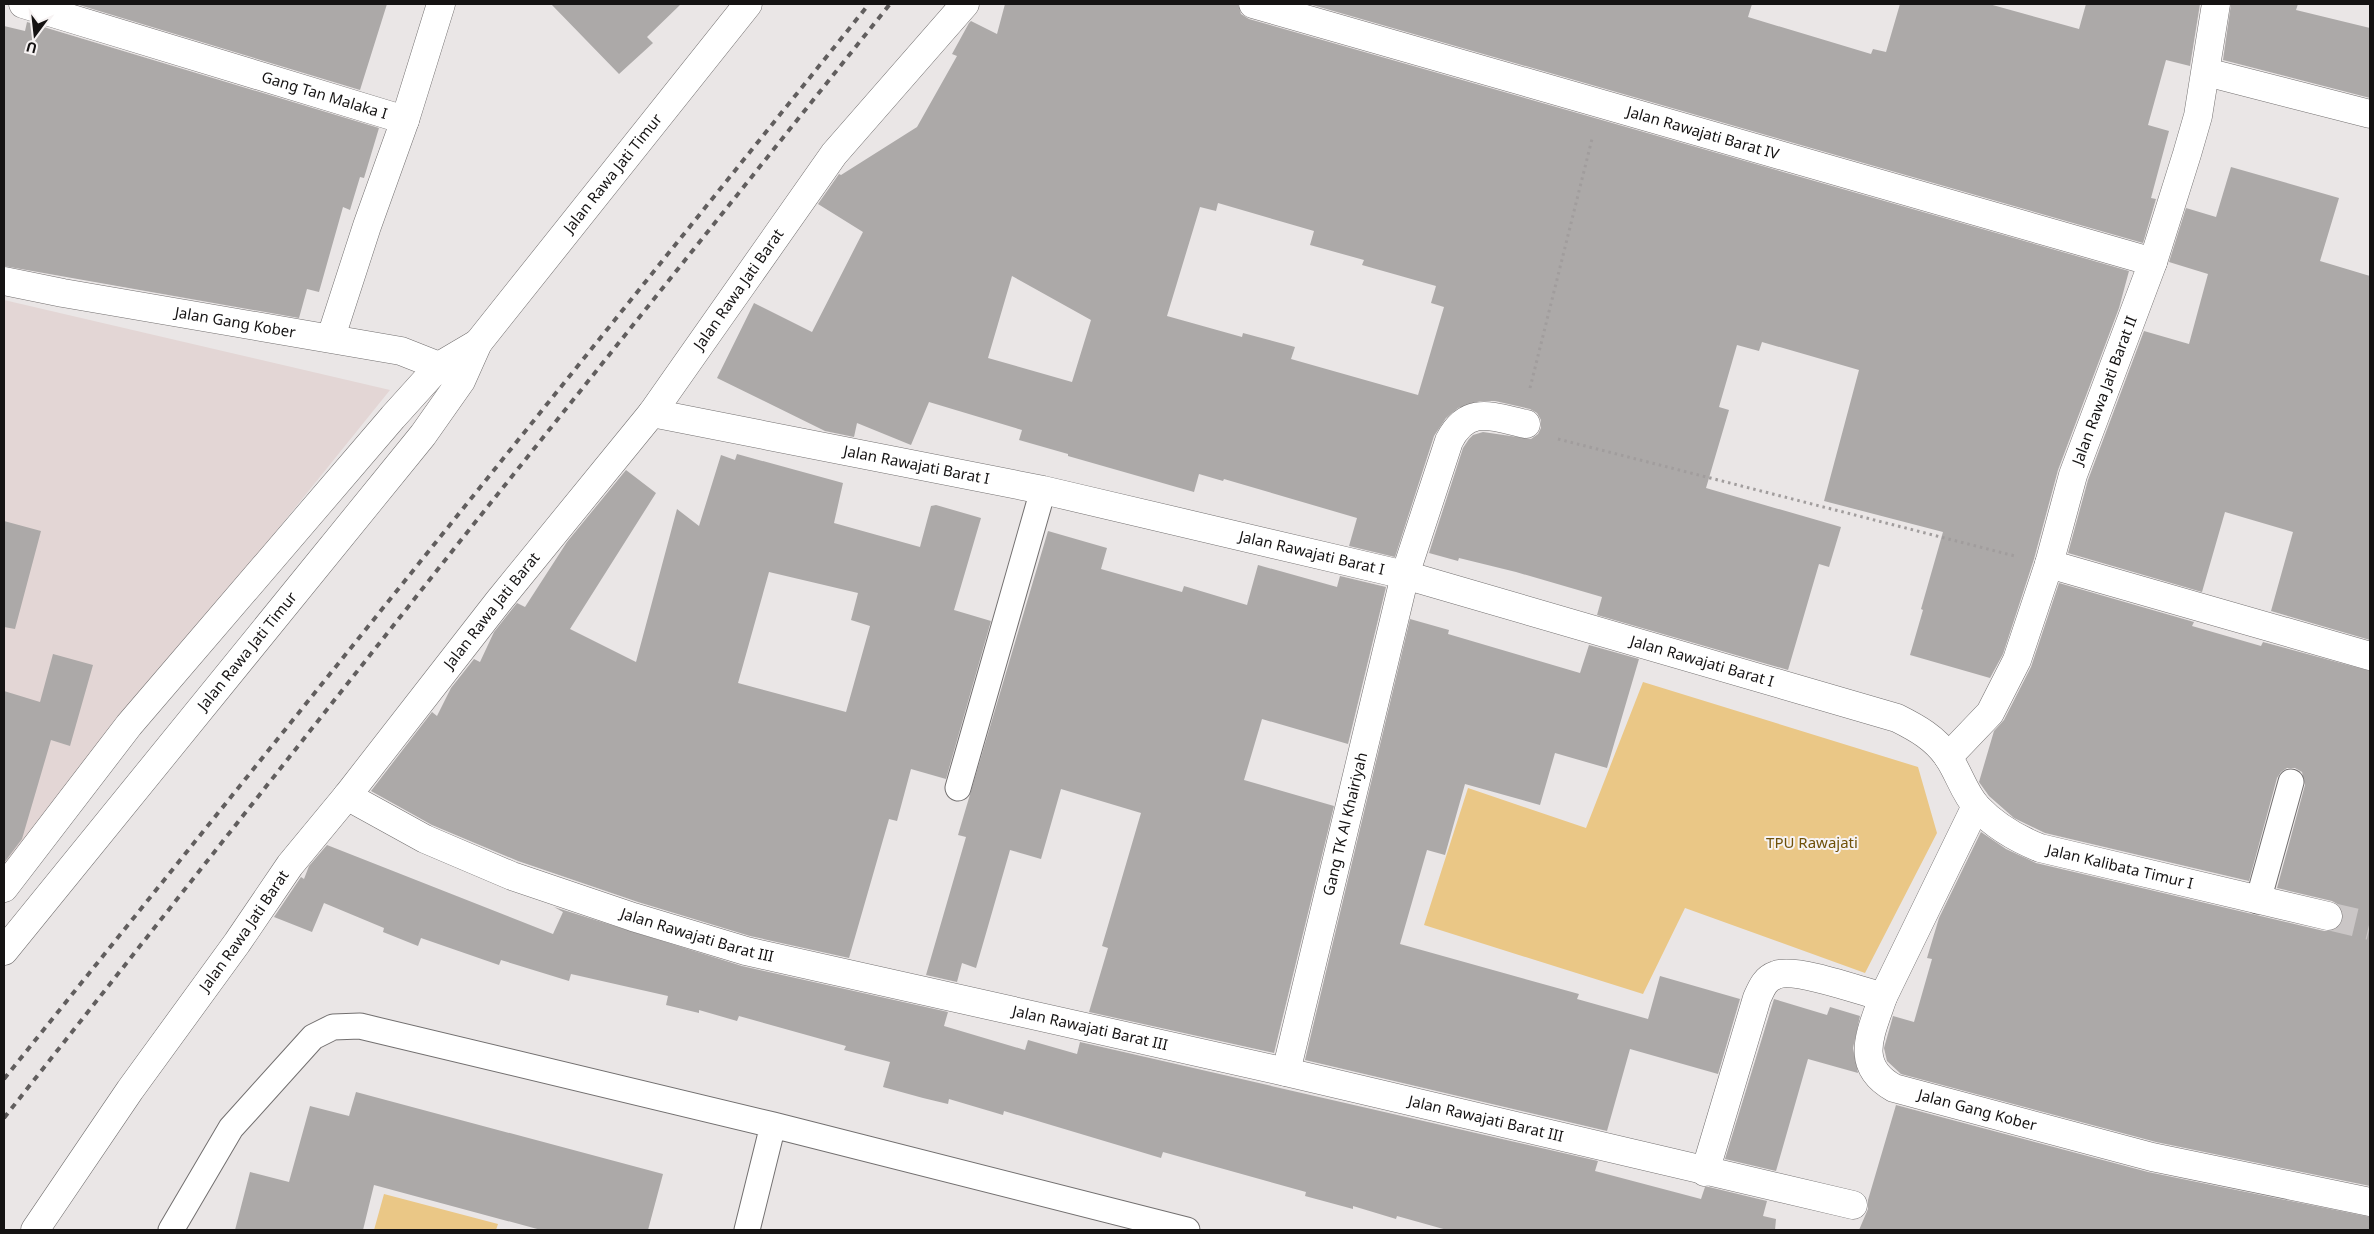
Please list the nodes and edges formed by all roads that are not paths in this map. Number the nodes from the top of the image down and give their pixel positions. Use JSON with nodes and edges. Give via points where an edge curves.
{"nodes":[{"id":1,"x":23,"y":4,"type":"edge"},
{"id":2,"x":441,"y":4,"type":"edge"},
{"id":3,"x":748,"y":4,"type":"edge"},
{"id":4,"x":966,"y":4,"type":"edge"},
{"id":5,"x":1253,"y":4,"type":"edge"},
{"id":6,"x":2216,"y":4,"type":"edge"},
{"id":7,"x":2206,"y":72,"type":"junction"},
{"id":8,"x":2370,"y":114,"type":"edge"},
{"id":9,"x":405,"y":120,"type":"junction"},
{"id":10,"x":2153,"y":262,"type":"junction"},
{"id":11,"x":4,"y":281,"type":"edge"},
{"id":12,"x":330,"y":338,"type":"junction"},
{"id":13,"x":450,"y":373,"type":"junction"},
{"id":14,"x":652,"y":413,"type":"junction"},
{"id":15,"x":1526,"y":424,"type":"road end"},
{"id":16,"x":1043,"y":490,"type":"junction"},
{"id":17,"x":2049,"y":564,"type":"junction"},
{"id":18,"x":1405,"y":575,"type":"junction"},
{"id":19,"x":2370,"y":656,"type":"edge"},
{"id":20,"x":1948,"y":757,"type":"junction"},
{"id":21,"x":2291,"y":782,"type":"dead end"},
{"id":22,"x":958,"y":788,"type":"dead end"},
{"id":23,"x":347,"y":796,"type":"junction"},
{"id":24,"x":1976,"y":806,"type":"junction"},
{"id":25,"x":4,"y":888,"type":"edge"},
{"id":26,"x":2258,"y":901,"type":"junction"},
{"id":27,"x":2328,"y":916,"type":"tunnel mouth"},
{"id":28,"x":4,"y":951,"type":"edge"},
{"id":29,"x":1883,"y":997,"type":"junction"},
{"id":30,"x":1286,"y":1072,"type":"junction"},
{"id":31,"x":773,"y":1125,"type":"junction"},
{"id":32,"x":1705,"y":1172,"type":"junction"},
{"id":33,"x":2370,"y":1202,"type":"edge"},
{"id":34,"x":1853,"y":1205,"type":"dead end"},
{"id":35,"x":35,"y":1230,"type":"edge"},
{"id":36,"x":171,"y":1230,"type":"edge"},
{"id":37,"x":747,"y":1230,"type":"edge"},
{"id":38,"x":1186,"y":1230,"type":"edge"}],
"edges":[{"from":1,"to":9,"type":"street","name":"Gang Tan Malaka I"},
{"from":2,"to":9,"type":"street"},
{"from":3,"to":13,"type":"street","name":"Jalan Rawa Jati Timur","via":[[478,343]]},
{"from":4,"to":14,"type":"street","name":"Jalan Rawa Jati Barat","via":[[834,154]]},
{"from":5,"to":10,"type":"street","name":"Jalan Rawajati Barat IV"},
{"from":6,"to":7,"type":"street","name":"Jalan Rawa Jati Barat II"},
{"from":7,"to":8,"type":"street"},
{"from":7,"to":10,"type":"street","name":"Jalan Rawa Jati Barat II","via":[[2196,126]]},
{"from":9,"to":12,"type":"street","name":"Gang Tan Malaka I"},
{"from":10,"to":17,"type":"street","name":"Jalan Rawa Jati Barat II","via":[[2073,475]]},
{"from":11,"to":12,"type":"street","name":"Jalan Gang Kober"},
{"from":12,"to":13,"type":"street","name":"Jalan Gang Kober","via":[[401,352]]},
{"from":13,"to":25,"type":"street","name":"Jalan Rawa Jati Timur","via":[[129,725]]},
{"from":13,"to":28,"type":"street","name":"Jalan Rawa Jati Timur","via":[[423,435]]},
{"from":14,"to":16,"type":"street","name":"Jalan Rawajati Barat I"},
{"from":14,"to":23,"type":"street","name":"Jalan Rawa Jati Barat","via":[[498,602]]},
{"from":15,"to":18,"type":"street","name":"Gang TK Al Khairiyah","via":[[1483,415],[1456,426]]},
{"from":16,"to":18,"type":"street","name":"Jalan Rawajati Barat I"},
{"from":16,"to":22,"type":"lane"},
{"from":17,"to":19,"type":"street"},
{"from":17,"to":20,"type":"street","name":"Jalan Rawa Jati Barat II","via":[[2017,660],[2002,692],[1990,712]]},
{"from":18,"to":20,"type":"street","name":"Jalan Rawajati Barat I","via":[[1897,718],[1919,729]]},
{"from":18,"to":30,"type":"street","name":"Gang TK Al Khairiyah"},
{"from":20,"to":24,"type":"street","name":"Jalan Kalibata Timur I"},
{"from":21,"to":26,"type":"lane"},
{"from":23,"to":30,"type":"street","name":"Jalan Rawajati Barat III","via":[[425,839],[512,876],[690,934],[765,955]]},
{"from":23,"to":35,"type":"street","name":"Jalan Rawa Jati Barat","via":[[290,865]]},
{"from":24,"to":26,"type":"street","name":"Jalan Kalibata Timur I","via":[[2016,839],[2040,848]]},
{"from":24,"to":29,"type":"street","name":"Jalan Gang Kober"},
{"from":26,"to":27,"type":"street","name":"Jalan Kalibata Timur I"},
{"from":29,"to":32,"type":"street","via":[[1797,973],[1778,974],[1765,981],[1757,998]]},
{"from":29,"to":33,"type":"street","name":"Jalan Gang Kober","via":[[1869,1043],[1868,1058],[1877,1076],[1894,1088],[2152,1157]]},
{"from":30,"to":32,"type":"street","name":"Jalan Rawajati Barat III"},
{"from":31,"to":36,"type":"lane","via":[[360,1026],[333,1028],[313,1037],[231,1128]]},
{"from":31,"to":37,"type":"lane"},
{"from":31,"to":38,"type":"lane"},
{"from":32,"to":34,"type":"street","name":"Jalan Rawajati Barat III"}]}
